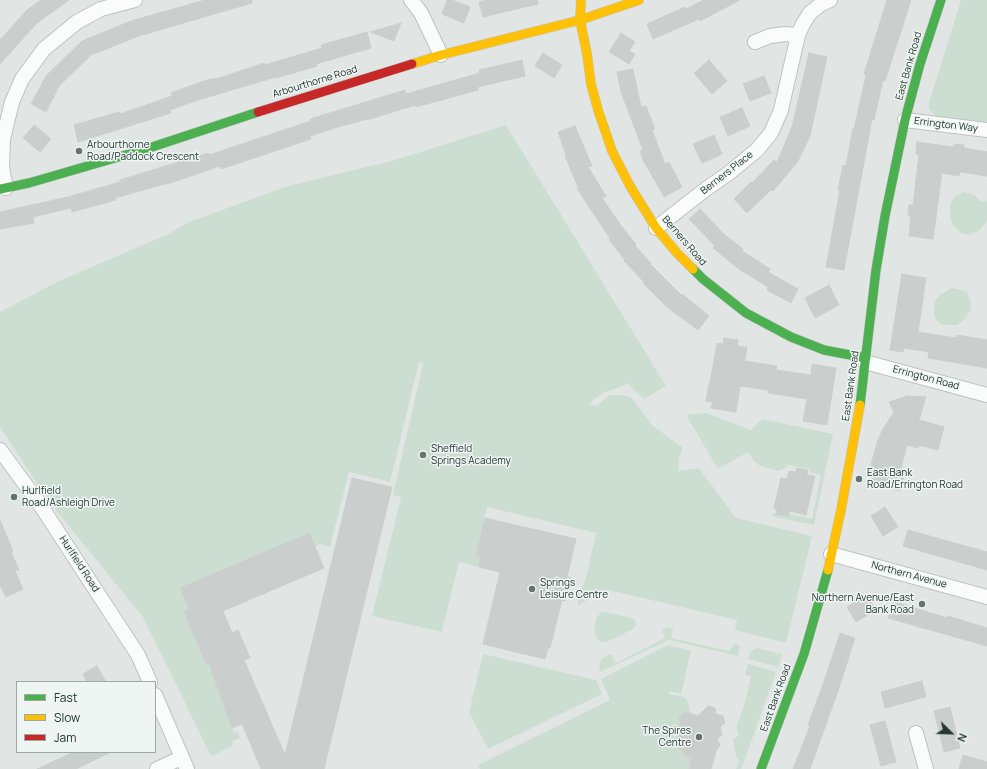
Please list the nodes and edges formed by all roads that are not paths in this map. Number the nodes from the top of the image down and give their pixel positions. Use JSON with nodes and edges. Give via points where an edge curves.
{"nodes":[{"id":1,"x":135,"y":0,"type":"edge"},
{"id":2,"x":411,"y":0,"type":"edge"},
{"id":3,"x":581,"y":0,"type":"edge"},
{"id":4,"x":639,"y":0,"type":"edge"},
{"id":5,"x":830,"y":0,"type":"edge"},
{"id":6,"x":941,"y":0,"type":"edge"},
{"id":7,"x":580,"y":20,"type":"junction"},
{"id":8,"x":798,"y":35,"type":"junction"},
{"id":9,"x":755,"y":42,"type":"dead end"},
{"id":10,"x":441,"y":55,"type":"junction"},
{"id":11,"x":905,"y":120,"type":"junction"},
{"id":12,"x":987,"y":130,"type":"edge"},
{"id":13,"x":3,"y":189,"type":"edge"},
{"id":14,"x":656,"y":228,"type":"junction"},
{"id":15,"x":865,"y":360,"type":"junction"},
{"id":16,"x":987,"y":395,"type":"edge"},
{"id":17,"x":0,"y":450,"type":"edge"},
{"id":18,"x":831,"y":554,"type":"junction"},
{"id":19,"x":987,"y":597,"type":"edge"},
{"id":20,"x":150,"y":681,"type":"edge"},
{"id":21,"x":156,"y":697,"type":"edge"},
{"id":22,"x":916,"y":733,"type":"dead end"},
{"id":23,"x":184,"y":763,"type":"edge"},
{"id":24,"x":157,"y":769,"type":"edge"},
{"id":25,"x":761,"y":769,"type":"edge"},
{"id":26,"x":926,"y":769,"type":"edge"}],
"edges":[{"from":1,"to":13,"type":"street","via":[[102,9],[77,22],[44,49],[22,79],[12,102],[3,139]]},
{"from":2,"to":10,"type":"street","via":[[424,18]]},
{"from":3,"to":7,"type":"street","name":"Berners Road"},
{"from":4,"to":7,"type":"street","name":"Arbourthorne Road"},
{"from":5,"to":8,"type":"street","name":"Berners Place","via":[[810,13]]},
{"from":6,"to":11,"type":"street","name":"East Bank Road"},
{"from":7,"to":10,"type":"street","name":"Arbourthorne Road"},
{"from":7,"to":14,"type":"street","name":"Berners Road","via":[[591,84],[612,151]]},
{"from":8,"to":9,"type":"street","via":[[770,36]]},
{"from":8,"to":14,"type":"street","name":"Berners Place","via":[[781,110],[771,133],[757,150]]},
{"from":10,"to":13,"type":"street","name":"Arbourthorne Road","via":[[146,149]]},
{"from":11,"to":12,"type":"street","name":"Errington Way"},
{"from":11,"to":15,"type":"street","name":"East Bank Road","via":[[880,242]]},
{"from":14,"to":15,"type":"street","name":"Berners Road","via":[[677,254],[703,279],[746,313],[791,337],[824,350]]},
{"from":15,"to":16,"type":"street","name":"Errington Road"},
{"from":15,"to":18,"type":"street","name":"East Bank Road","via":[[849,469]]},
{"from":17,"to":20,"type":"street","name":"Hurlfield Road","via":[[41,506],[138,655]]},
{"from":18,"to":19,"type":"street","name":"Northern Avenue"},
{"from":18,"to":25,"type":"street","name":"East Bank Road","via":[[804,654]]},
{"from":21,"to":23,"type":"street"},
{"from":22,"to":26,"type":"street"},
{"from":23,"to":24,"type":"street"}]}
